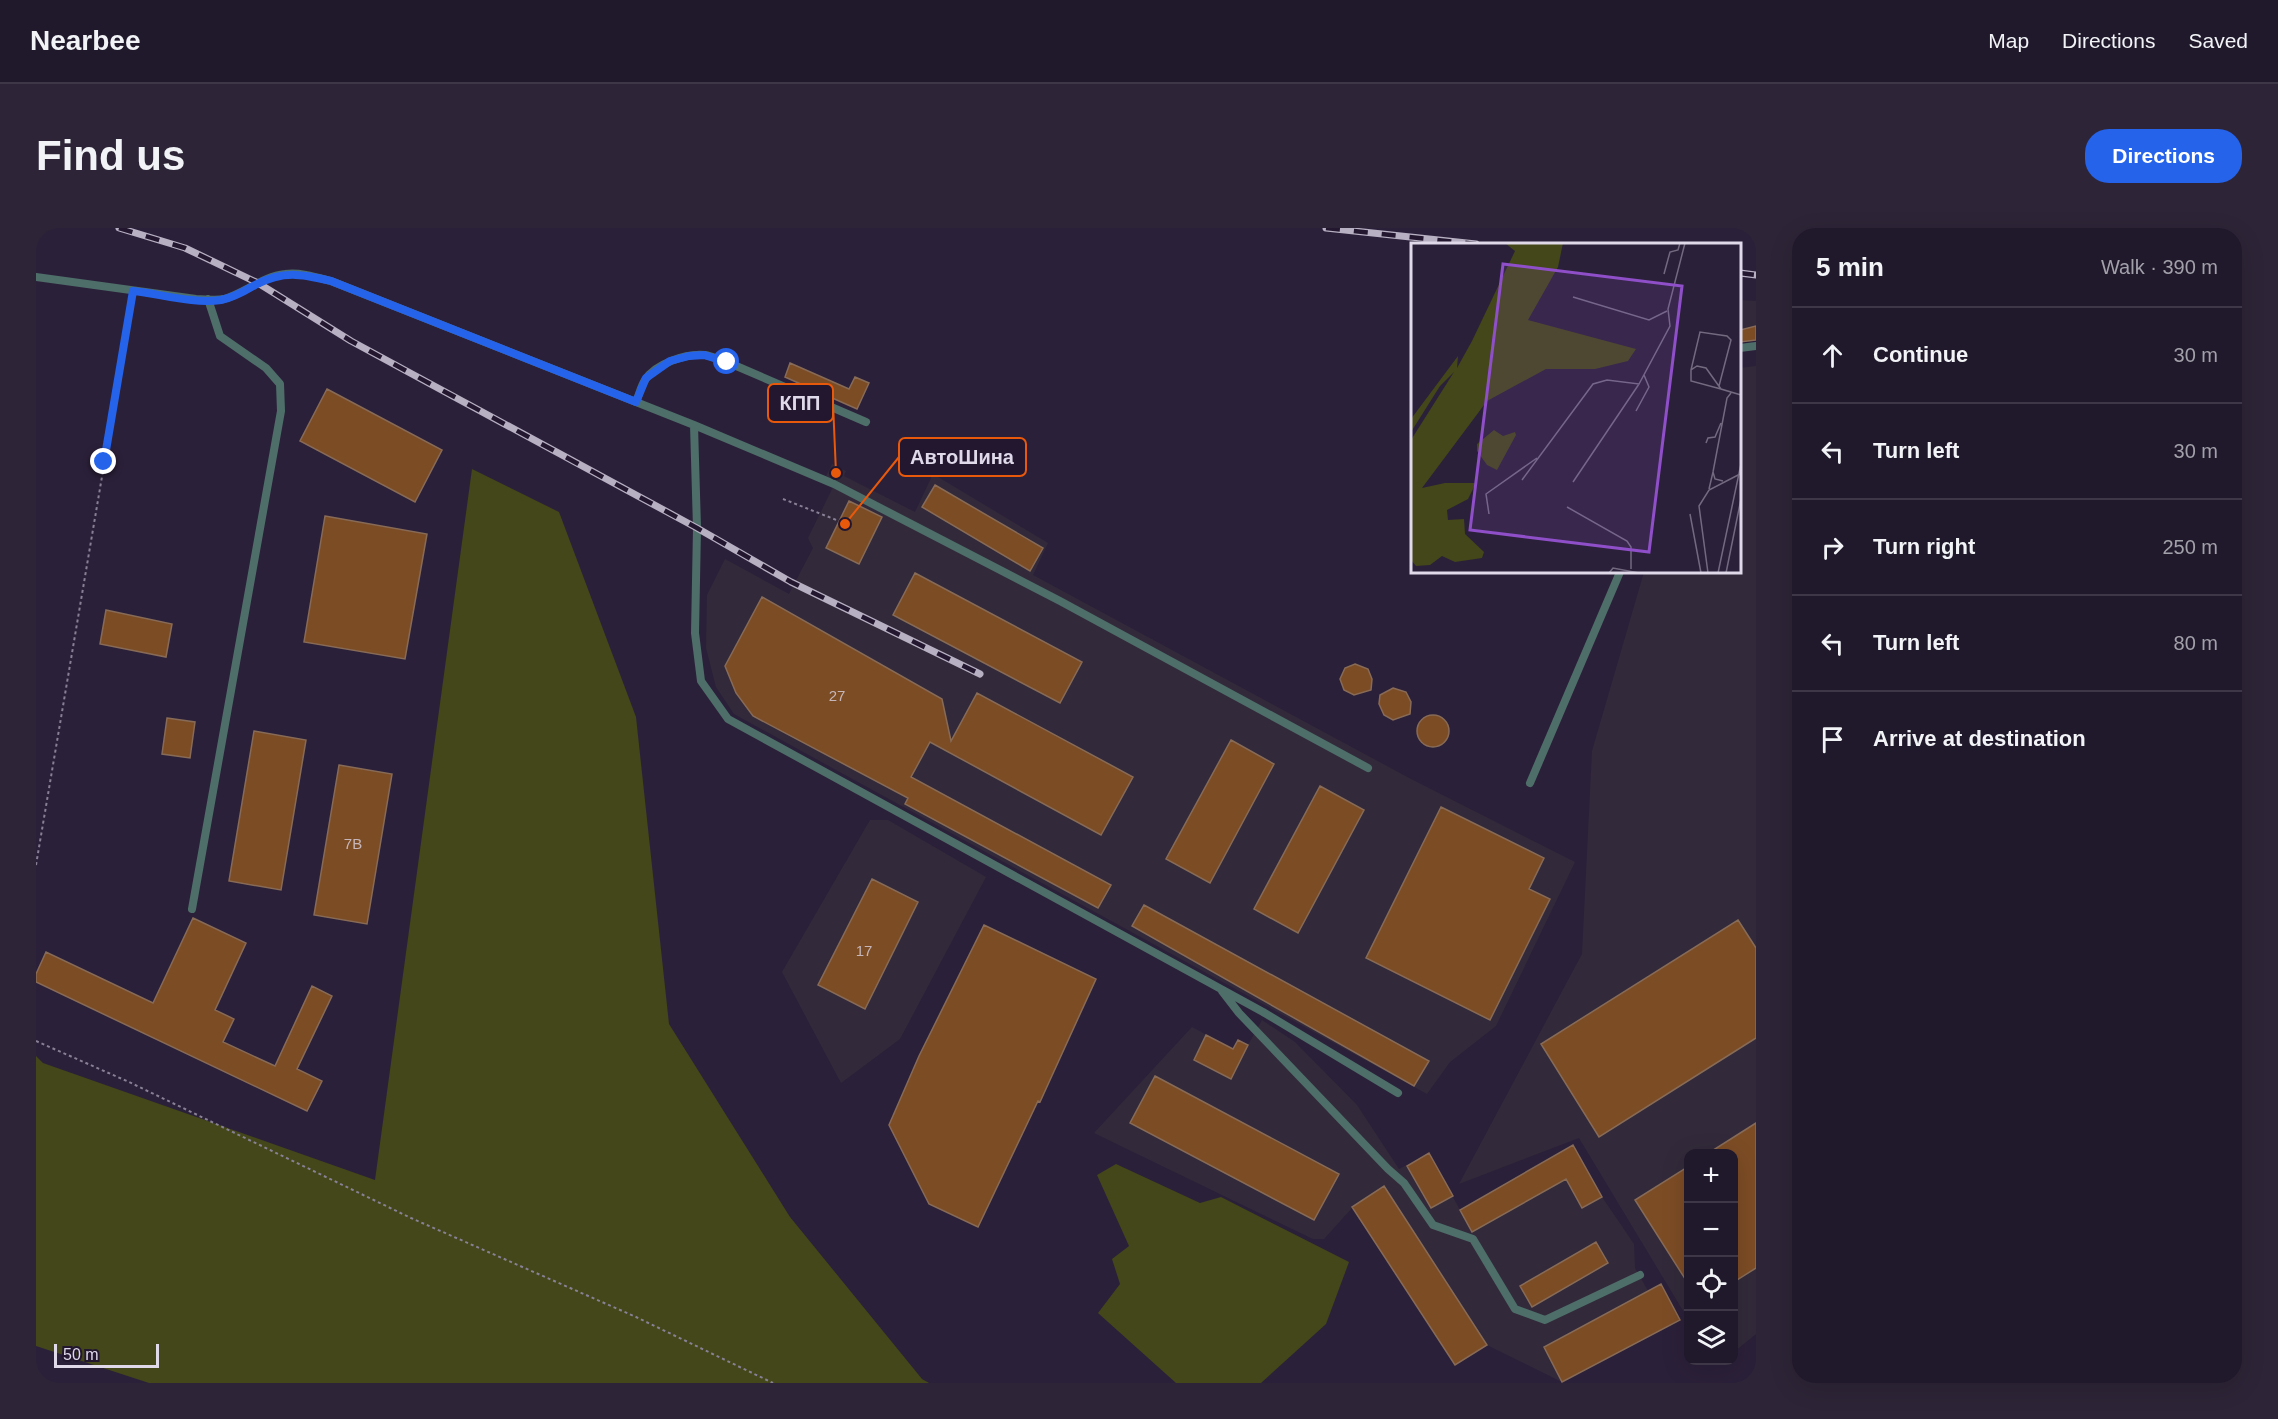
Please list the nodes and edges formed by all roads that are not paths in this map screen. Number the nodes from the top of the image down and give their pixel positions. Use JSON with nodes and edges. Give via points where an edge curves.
{"nodes":[{"id":1,"x":36,"y":277,"type":"edge"},
{"id":2,"x":208,"y":300,"type":"junction"},
{"id":3,"x":1756,"y":346,"type":"edge"},
{"id":4,"x":1741,"y":348,"type":"edge"},
{"id":5,"x":636,"y":402,"type":"junction"},
{"id":6,"x":866,"y":422,"type":"dead end"},
{"id":7,"x":694,"y":425,"type":"junction"},
{"id":8,"x":1620,"y":573,"type":"edge"},
{"id":9,"x":1368,"y":768,"type":"dead end"},
{"id":10,"x":1530,"y":783,"type":"dead end"},
{"id":11,"x":192,"y":909,"type":"dead end"},
{"id":12,"x":1220,"y":988,"type":"junction"},
{"id":13,"x":1398,"y":1093,"type":"dead end"},
{"id":14,"x":1640,"y":1275,"type":"dead end"}],
"edges":[{"from":1,"to":2,"type":"lane"},
{"from":2,"to":5,"type":"lane","via":[[222,300],[286,273],[331,281]]},
{"from":2,"to":11,"type":"lane","via":[[220,336],[266,368],[280,384],[281,411]]},
{"from":3,"to":4,"type":"lane"},
{"from":5,"to":6,"type":"lane","via":[[646,378],[657,369],[670,361],[704,355]]},
{"from":5,"to":7,"type":"lane"},
{"from":7,"to":9,"type":"lane","via":[[834,484]]},
{"from":7,"to":12,"type":"lane","via":[[695,633],[701,681],[728,719]]},
{"from":8,"to":10,"type":"lane"},
{"from":12,"to":13,"type":"lane"},
{"from":12,"to":14,"type":"lane","via":[[1239,1013],[1404,1183],[1433,1225],[1473,1239],[1515,1309],[1545,1320]]}]}
